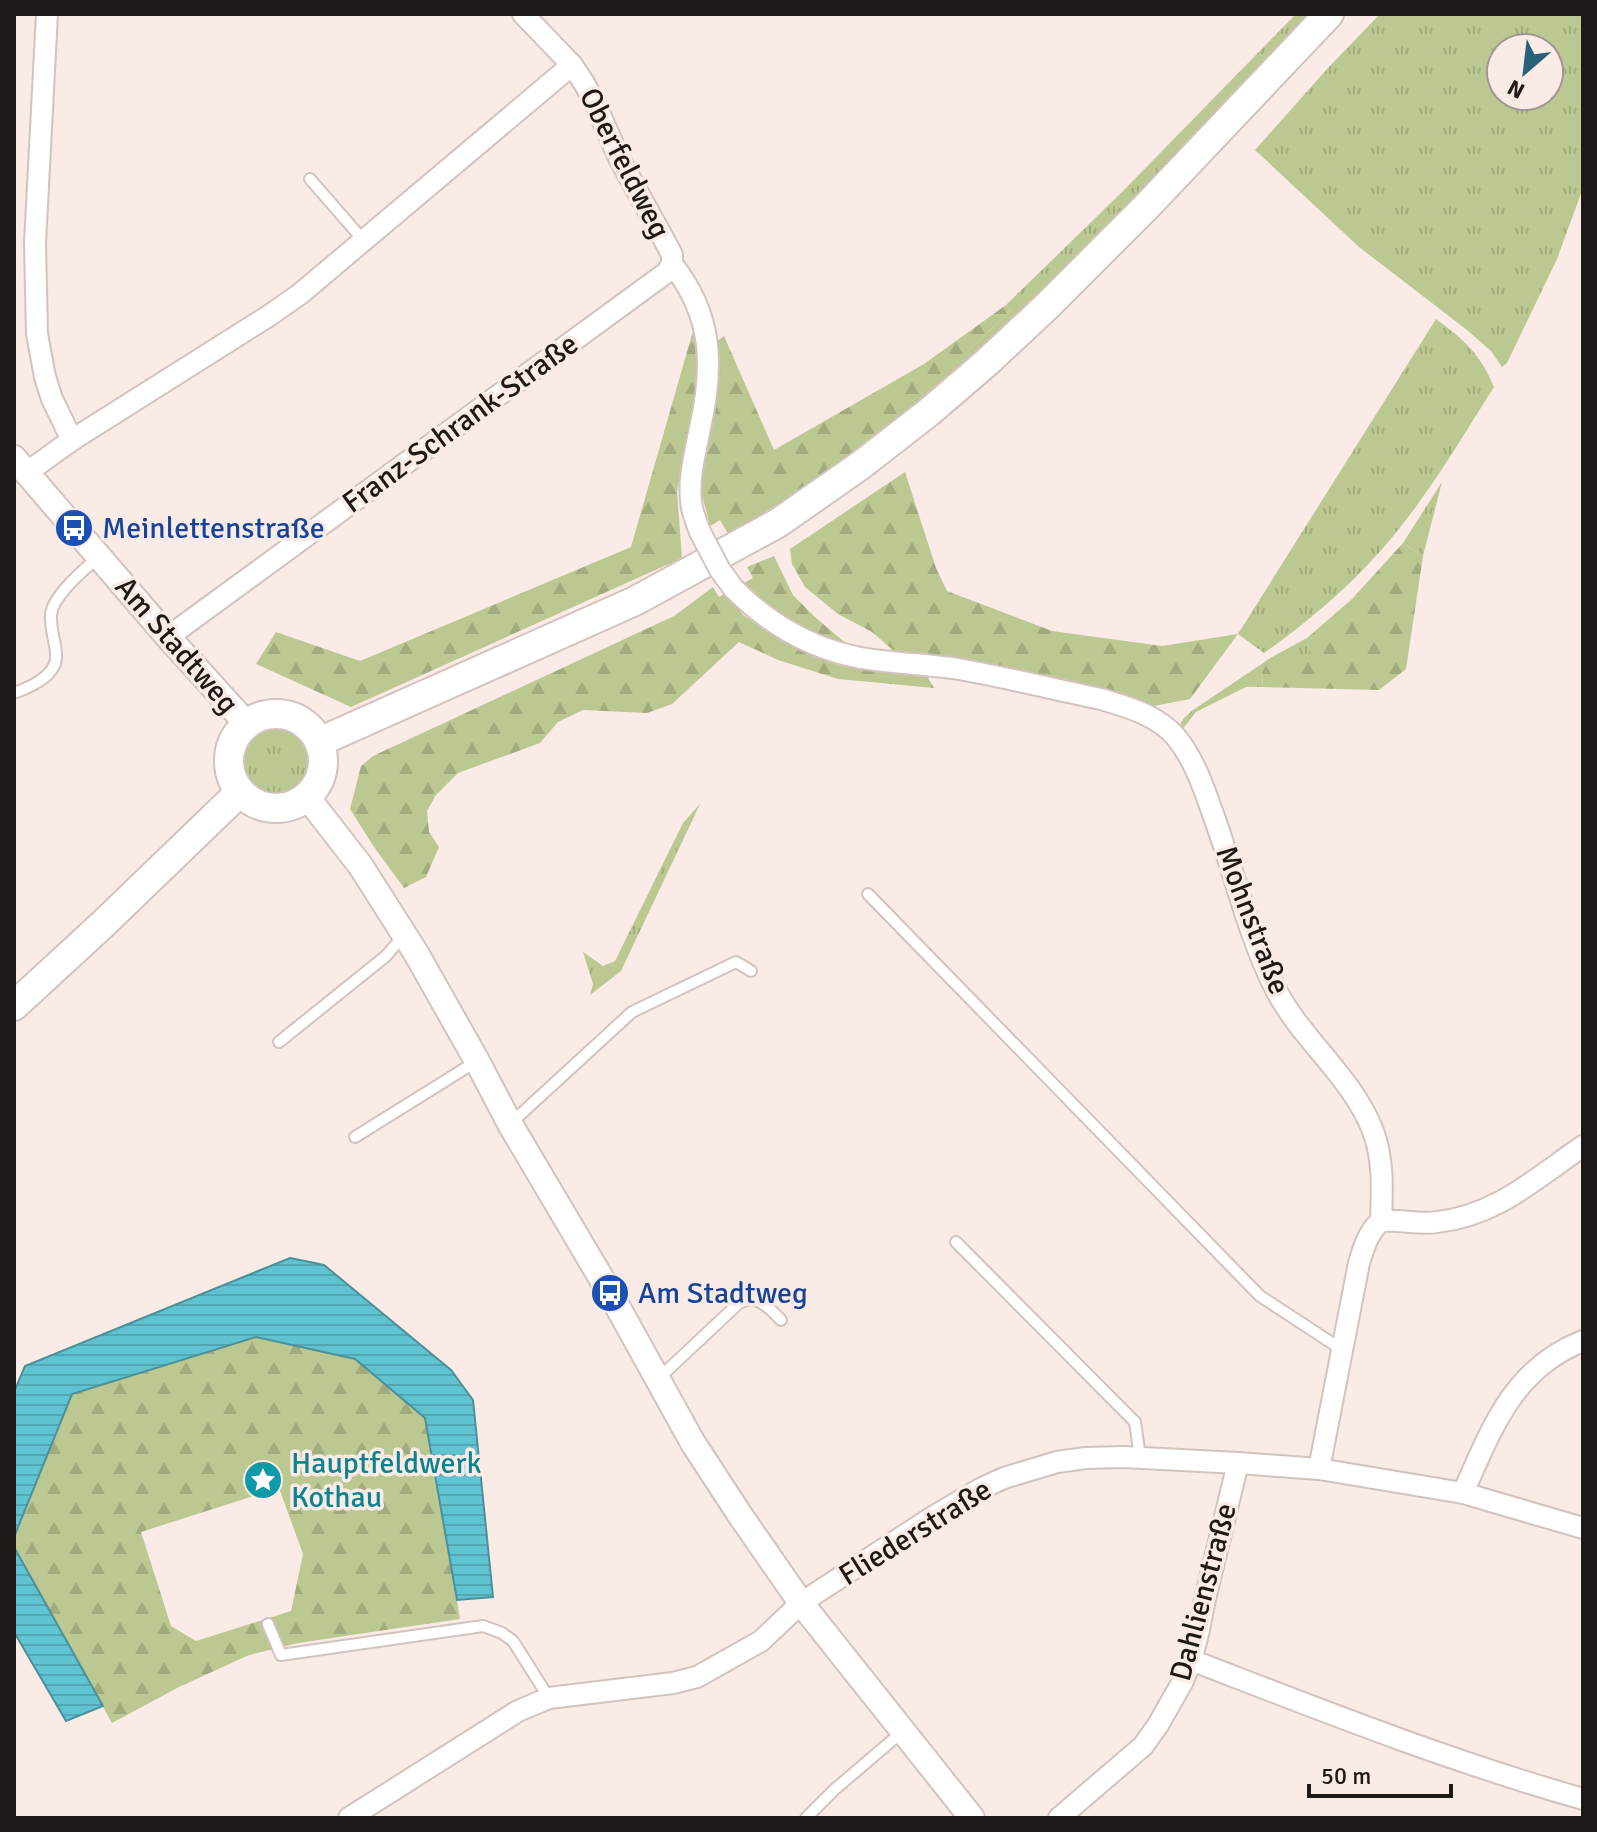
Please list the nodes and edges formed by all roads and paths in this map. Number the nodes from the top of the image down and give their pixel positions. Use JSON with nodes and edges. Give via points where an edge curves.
{"nodes":[{"id":1,"x":47,"y":14,"type":"edge"},
{"id":2,"x":523,"y":14,"type":"edge"},
{"id":3,"x":1329,"y":14,"type":"edge"},
{"id":4,"x":572,"y":65,"type":"junction"},
{"id":5,"x":310,"y":179,"type":"dead end"},
{"id":6,"x":364,"y":241,"type":"junction"},
{"id":7,"x":672,"y":264,"type":"junction"},
{"id":8,"x":72,"y":440,"type":"junction"},
{"id":9,"x":20,"y":466,"type":"edge"},
{"id":10,"x":700,"y":532,"type":"joint"},
{"id":11,"x":99,"y":557,"type":"junction"},
{"id":12,"x":168,"y":637,"type":"junction"},
{"id":13,"x":14,"y":693,"type":"edge"},
{"id":14,"x":246,"y":723,"type":"junction"},
{"id":15,"x":319,"y":742,"type":"junction"},
{"id":16,"x":240,"y":792,"type":"junction"},
{"id":17,"x":307,"y":797,"type":"junction"},
{"id":18,"x":868,"y":894,"type":"dead end"},
{"id":19,"x":404,"y":935,"type":"junction"},
{"id":20,"x":751,"y":971,"type":"dead end"},
{"id":21,"x":14,"y":1006,"type":"edge"},
{"id":22,"x":279,"y":1042,"type":"dead end"},
{"id":23,"x":477,"y":1061,"type":"junction"},
{"id":24,"x":510,"y":1124,"type":"junction"},
{"id":25,"x":355,"y":1137,"type":"dead end"},
{"id":26,"x":1583,"y":1146,"type":"edge"},
{"id":27,"x":1381,"y":1221,"type":"junction"},
{"id":28,"x":956,"y":1242,"type":"dead end"},
{"id":29,"x":781,"y":1320,"type":"dead end"},
{"id":30,"x":1583,"y":1341,"type":"edge"},
{"id":31,"x":1341,"y":1349,"type":"junction"},
{"id":32,"x":657,"y":1380,"type":"junction"},
{"id":33,"x":1140,"y":1457,"type":"junction"},
{"id":34,"x":1238,"y":1463,"type":"junction"},
{"id":35,"x":1319,"y":1469,"type":"junction"},
{"id":36,"x":1463,"y":1493,"type":"junction"},
{"id":37,"x":1583,"y":1528,"type":"edge"},
{"id":38,"x":801,"y":1603,"type":"junction"},
{"id":39,"x":268,"y":1624,"type":"dead end"},
{"id":40,"x":1191,"y":1660,"type":"junction"},
{"id":41,"x":549,"y":1698,"type":"junction"},
{"id":42,"x":903,"y":1731,"type":"junction"},
{"id":43,"x":1583,"y":1799,"type":"edge"},
{"id":44,"x":349,"y":1818,"type":"edge"},
{"id":45,"x":806,"y":1818,"type":"edge"},
{"id":46,"x":972,"y":1818,"type":"edge"},
{"id":47,"x":1059,"y":1818,"type":"edge"}],
"edges":[{"from":1,"to":8,"type":"street","via":[[36,203],[37,334],[52,399]]},
{"from":2,"to":4,"type":"street","name":"Oberfeldweg"},
{"from":3,"to":15,"type":"main road","via":[[1045,308],[964,383],[861,465],[778,523],[635,601]]},
{"from":4,"to":6,"type":"street"},
{"from":4,"to":7,"type":"street","name":"Oberfeldweg","via":[[668,247]]},
{"from":5,"to":6,"type":"lane"},
{"from":6,"to":8,"type":"street","via":[[270,315]]},
{"from":7,"to":10,"type":"street","name":"Oberfeldweg","via":[[695,299],[707,343],[706,394],[691,481]]},
{"from":7,"to":12,"type":"street","name":"Franz-Schrank-Straße"},
{"from":8,"to":9,"type":"street"},
{"from":9,"to":11,"type":"street","name":"Am Stadtweg"},
{"from":10,"to":27,"type":"street","name":"Mohnstraße","bridge":true,"via":[[734,589],[800,638],[861,658],[952,668],[1101,699],[1142,713],[1177,738],[1205,792],[1275,988],[1372,1128],[1379,1147]]},
{"from":11,"to":12,"type":"street","name":"Am Stadtweg"},
{"from":11,"to":13,"type":"lane","via":[[50,613],[57,657],[50,674]]},
{"from":12,"to":14,"type":"street","name":"Am Stadtweg"},
{"from":14,"to":15,"type":"main road","via":[[265,715],[286,715],[309,727]]},
{"from":14,"to":16,"type":"main road","via":[[234,738],[228,759],[230,777]]},
{"from":15,"to":17,"type":"main road","via":[[322,771]]},
{"from":16,"to":17,"type":"main road","via":[[257,805],[276,809]]},
{"from":16,"to":21,"type":"main road"},
{"from":17,"to":19,"type":"street","via":[[360,865]]},
{"from":18,"to":31,"type":"lane","via":[[1260,1296]]},
{"from":19,"to":22,"type":"lane","via":[[386,956]]},
{"from":19,"to":23,"type":"street"},
{"from":20,"to":24,"type":"lane","via":[[736,962],[632,1012]]},
{"from":23,"to":24,"type":"street"},
{"from":23,"to":25,"type":"lane"},
{"from":24,"to":32,"type":"street"},
{"from":26,"to":27,"type":"street","via":[[1509,1198],[1476,1214],[1434,1223]]},
{"from":27,"to":31,"type":"street","name":"Mohnstraße","via":[[1369,1235],[1359,1263]]},
{"from":28,"to":33,"type":"lane","via":[[1135,1422]]},
{"from":29,"to":32,"type":"lane","via":[[764,1303],[745,1299]]},
{"from":30,"to":36,"type":"street","via":[[1555,1355],[1519,1386],[1493,1427]]},
{"from":31,"to":35,"type":"street","name":"Mohnstraße"},
{"from":32,"to":38,"type":"street"},
{"from":33,"to":34,"type":"street","name":"Fliederstraße"},
{"from":33,"to":38,"type":"street","name":"Fliederstraße","via":[[1057,1462],[1004,1478],[931,1518]]},
{"from":34,"to":35,"type":"street","name":"Fliederstraße"},
{"from":34,"to":40,"type":"street","name":"Dahlienstraße"},
{"from":35,"to":36,"type":"street","name":"Fliederstraße"},
{"from":36,"to":37,"type":"street","name":"Fliederstraße"},
{"from":38,"to":41,"type":"street","name":"Fliederstraße","via":[[761,1641],[697,1677]]},
{"from":38,"to":42,"type":"street"},
{"from":39,"to":41,"type":"lane","via":[[281,1655],[483,1626],[513,1641]]},
{"from":40,"to":43,"type":"street","via":[[1398,1740]]},
{"from":40,"to":47,"type":"street","name":"Dahlienstraße","via":[[1143,1746]]},
{"from":41,"to":44,"type":"street","name":"Fliederstraße","via":[[518,1711]]},
{"from":42,"to":45,"type":"lane"},
{"from":42,"to":46,"type":"street"}]}
